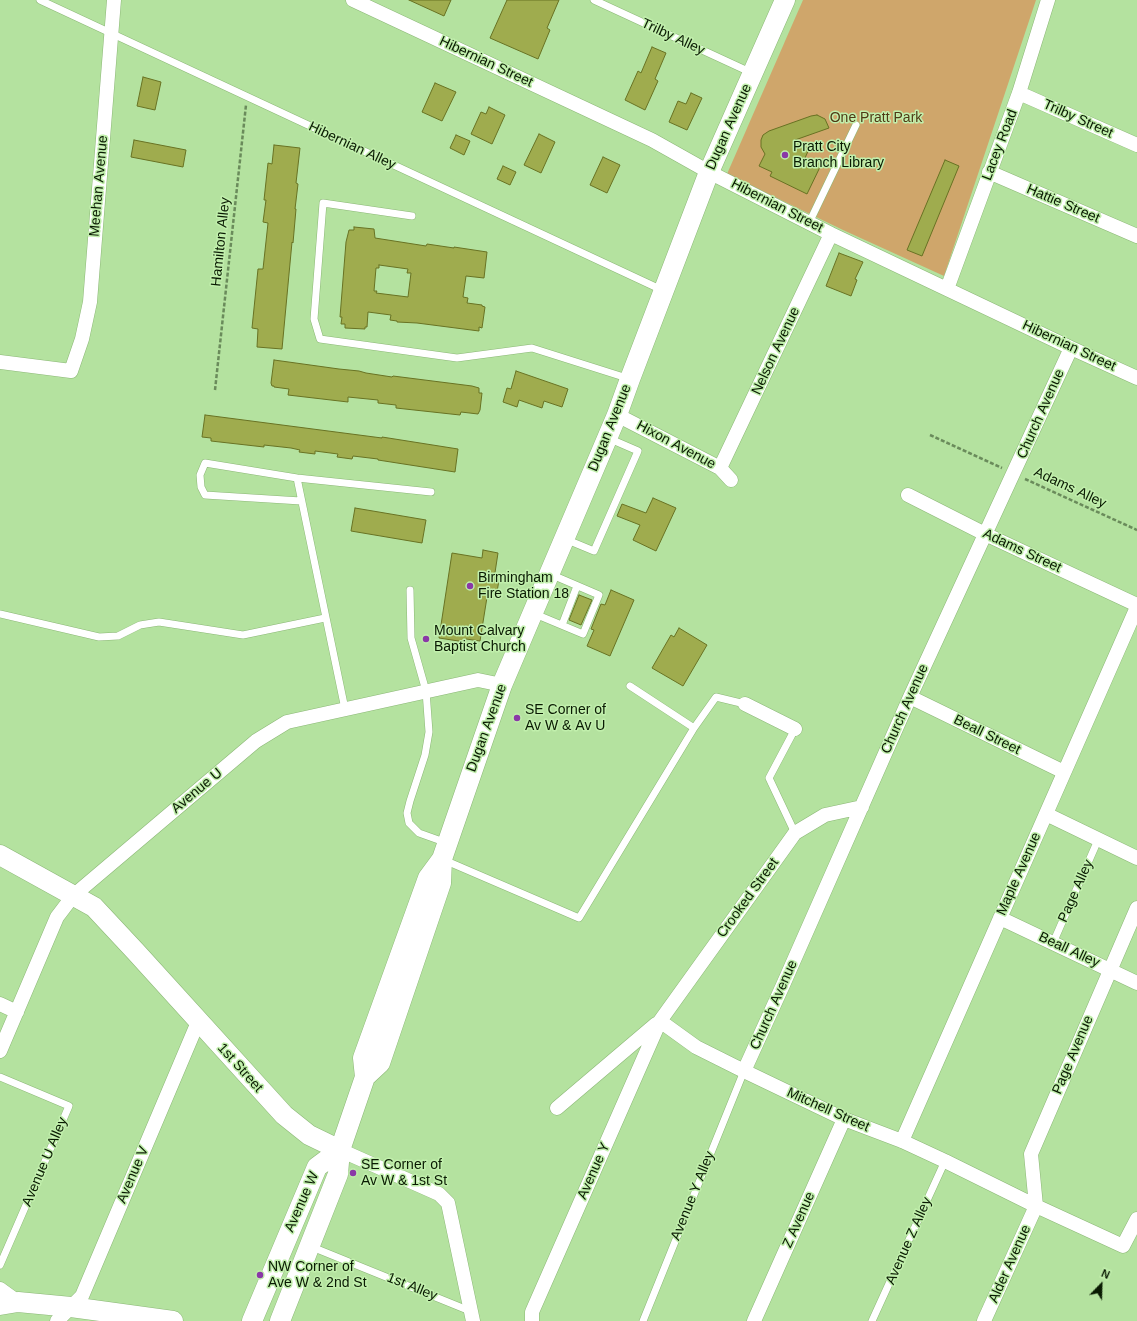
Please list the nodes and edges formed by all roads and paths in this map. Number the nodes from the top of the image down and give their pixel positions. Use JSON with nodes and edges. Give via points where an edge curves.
{"nodes":[{"id":1,"x":40,"y":0,"type":"edge"},
{"id":2,"x":114,"y":0,"type":"edge"},
{"id":3,"x":594,"y":0,"type":"edge"},
{"id":4,"x":785,"y":0,"type":"edge"},
{"id":5,"x":1048,"y":0,"type":"edge"},
{"id":6,"x":360,"y":1,"type":"edge"},
{"id":7,"x":111,"y":33,"type":"junction"},
{"id":8,"x":753,"y":73,"type":"junction"},
{"id":9,"x":1019,"y":94,"type":"junction"},
{"id":10,"x":247,"y":97,"type":"junction"},
{"id":11,"x":856,"y":124,"type":"dead end"},
{"id":12,"x":1137,"y":145,"type":"edge"},
{"id":13,"x":709,"y":172,"type":"junction"},
{"id":14,"x":989,"y":172,"type":"junction"},
{"id":15,"x":412,"y":216,"type":"dead end"},
{"id":16,"x":809,"y":223,"type":"junction"},
{"id":17,"x":831,"y":234,"type":"junction"},
{"id":18,"x":1137,"y":236,"type":"edge"},
{"id":19,"x":947,"y":289,"type":"junction"},
{"id":20,"x":663,"y":291,"type":"junction"},
{"id":21,"x":1071,"y":348,"type":"junction"},
{"id":22,"x":0,"y":362,"type":"edge"},
{"id":23,"x":1137,"y":378,"type":"edge"},
{"id":24,"x":630,"y":379,"type":"junction"},
{"id":25,"x":215,"y":390,"type":"dead end"},
{"id":26,"x":617,"y":415,"type":"junction"},
{"id":27,"x":930,"y":435,"type":"dead end"},
{"id":28,"x":608,"y":437,"type":"junction"},
{"id":29,"x":720,"y":468,"type":"junction"},
{"id":30,"x":1014,"y":474,"type":"junction"},
{"id":31,"x":297,"y":478,"type":"junction"},
{"id":32,"x":731,"y":480,"type":"dead end"},
{"id":33,"x":431,"y":492,"type":"dead end"},
{"id":34,"x":908,"y":495,"type":"dead end"},
{"id":35,"x":301,"y":501,"type":"junction"},
{"id":36,"x":1137,"y":530,"type":"edge"},
{"id":37,"x":985,"y":534,"type":"junction"},
{"id":38,"x":565,"y":538,"type":"junction"},
{"id":39,"x":550,"y":574,"type":"junction"},
{"id":40,"x":577,"y":586,"type":"junction"},
{"id":41,"x":410,"y":590,"type":"dead end"},
{"id":42,"x":1137,"y":606,"type":"edge"},
{"id":43,"x":0,"y":614,"type":"edge"},
{"id":44,"x":533,"y":614,"type":"junction"},
{"id":45,"x":326,"y":618,"type":"junction"},
{"id":46,"x":562,"y":625,"type":"junction"},
{"id":47,"x":502,"y":685,"type":"junction"},
{"id":48,"x":630,"y":686,"type":"dead end"},
{"id":49,"x":426,"y":691,"type":"junction"},
{"id":50,"x":910,"y":697,"type":"junction"},
{"id":51,"x":746,"y":704,"type":"joint"},
{"id":52,"x":345,"y":710,"type":"junction"},
{"id":53,"x":694,"y":728,"type":"junction"},
{"id":54,"x":795,"y":729,"type":"joint"},
{"id":55,"x":1064,"y":772,"type":"junction"},
{"id":56,"x":862,"y":807,"type":"junction"},
{"id":57,"x":1046,"y":814,"type":"junction"},
{"id":58,"x":795,"y":833,"type":"junction"},
{"id":59,"x":1098,"y":840,"type":"junction"},
{"id":60,"x":444,"y":851,"type":"junction"},
{"id":61,"x":0,"y":855,"type":"edge"},
{"id":62,"x":1137,"y":858,"type":"edge"},
{"id":63,"x":73,"y":896,"type":"junction"},
{"id":64,"x":1137,"y":908,"type":"edge"},
{"id":65,"x":1000,"y":918,"type":"junction"},
{"id":66,"x":1053,"y":943,"type":"junction"},
{"id":67,"x":1110,"y":970,"type":"junction"},
{"id":68,"x":1137,"y":983,"type":"edge"},
{"id":69,"x":0,"y":1004,"type":"edge"},
{"id":70,"x":17,"y":1012,"type":"junction"},
{"id":71,"x":660,"y":1021,"type":"junction"},
{"id":72,"x":198,"y":1022,"type":"junction"},
{"id":73,"x":0,"y":1051,"type":"edge"},
{"id":74,"x":744,"y":1071,"type":"junction"},
{"id":75,"x":0,"y":1077,"type":"edge"},
{"id":76,"x":557,"y":1108,"type":"dead end"},
{"id":77,"x":844,"y":1119,"type":"junction"},
{"id":78,"x":902,"y":1141,"type":"junction"},
{"id":79,"x":340,"y":1150,"type":"junction"},
{"id":80,"x":945,"y":1160,"type":"junction"},
{"id":81,"x":1036,"y":1206,"type":"junction"},
{"id":82,"x":1137,"y":1219,"type":"edge"},
{"id":83,"x":310,"y":1246,"type":"junction"},
{"id":84,"x":0,"y":1265,"type":"edge"},
{"id":85,"x":0,"y":1289,"type":"edge"},
{"id":86,"x":9,"y":1303,"type":"edge"},
{"id":87,"x":470,"y":1307,"type":"junction"},
{"id":88,"x":70,"y":1314,"type":"edge"},
{"id":89,"x":57,"y":1321,"type":"edge"},
{"id":90,"x":173,"y":1321,"type":"edge"},
{"id":91,"x":252,"y":1321,"type":"edge"},
{"id":92,"x":280,"y":1321,"type":"edge"},
{"id":93,"x":473,"y":1321,"type":"edge"},
{"id":94,"x":532,"y":1321,"type":"edge"},
{"id":95,"x":643,"y":1321,"type":"edge"},
{"id":96,"x":754,"y":1321,"type":"edge"},
{"id":97,"x":872,"y":1321,"type":"edge"},
{"id":98,"x":984,"y":1321,"type":"edge"}],
"edges":[{"from":1,"to":7,"type":"lane","name":"Hibernian Alley"},
{"from":2,"to":7,"type":"street","name":"Meehan Avenue"},
{"from":3,"to":8,"type":"lane","name":"Trilby Alley"},
{"from":4,"to":8,"type":"main road","name":"Dugan Avenue"},
{"from":5,"to":9,"type":"street","name":"Lacey Road"},
{"from":6,"to":13,"type":"street","name":"Hibernian Street","via":[[652,140]]},
{"from":7,"to":10,"type":"lane","name":"Hibernian Alley"},
{"from":7,"to":22,"type":"street","name":"Meehan Avenue","via":[[90,302],[82,339],[71,370]]},
{"from":8,"to":13,"type":"main road","name":"Dugan Avenue"},
{"from":9,"to":12,"type":"street","name":"Trilby Street"},
{"from":9,"to":14,"type":"street","name":"Lacey Road"},
{"from":10,"to":20,"type":"lane","name":"Hibernian Alley"},
{"from":10,"to":25,"type":"path","name":"Hamilton Alley"},
{"from":11,"to":16,"type":"lane"},
{"from":13,"to":16,"type":"street","name":"Hibernian Street"},
{"from":13,"to":20,"type":"main road","name":"Dugan Avenue"},
{"from":14,"to":18,"type":"street","name":"Hattie Street"},
{"from":14,"to":19,"type":"street","name":"Lacey Road"},
{"from":15,"to":24,"type":"lane","via":[[323,203],[314,319],[320,339],[457,358],[532,348]]},
{"from":16,"to":17,"type":"street","name":"Hibernian Street"},
{"from":17,"to":19,"type":"street","name":"Hibernian Street"},
{"from":17,"to":29,"type":"street","name":"Nelson Avenue"},
{"from":19,"to":21,"type":"street","name":"Hibernian Street"},
{"from":20,"to":24,"type":"main road","name":"Dugan Avenue"},
{"from":21,"to":23,"type":"street","name":"Hibernian Street"},
{"from":21,"to":30,"type":"street","name":"Church Avenue"},
{"from":24,"to":26,"type":"main road","name":"Dugan Avenue"},
{"from":26,"to":28,"type":"main road","name":"Dugan Avenue"},
{"from":26,"to":29,"type":"street","name":"Hixon Avenue"},
{"from":27,"to":30,"type":"path","name":"Adams Alley"},
{"from":28,"to":38,"type":"main road","name":"Dugan Avenue"},
{"from":28,"to":38,"type":"lane","via":[[638,452],[594,551]]},
{"from":29,"to":32,"type":"street","name":"Hixon Avenue"},
{"from":30,"to":36,"type":"path","name":"Adams Alley"},
{"from":30,"to":37,"type":"street","name":"Church Avenue"},
{"from":31,"to":33,"type":"lane"},
{"from":31,"to":35,"type":"lane"},
{"from":31,"to":35,"type":"lane","via":[[205,463],[200,475],[205,495]]},
{"from":34,"to":37,"type":"street","name":"Adams Street"},
{"from":35,"to":45,"type":"lane"},
{"from":37,"to":42,"type":"street","name":"Adams Street"},
{"from":37,"to":50,"type":"street","name":"Church Avenue"},
{"from":38,"to":39,"type":"main road","name":"Dugan Avenue"},
{"from":39,"to":40,"type":"lane"},
{"from":39,"to":44,"type":"main road","name":"Dugan Avenue"},
{"from":40,"to":46,"type":"lane"},
{"from":40,"to":46,"type":"lane","via":[[599,595],[582,634]]},
{"from":41,"to":49,"type":"lane","via":[[411,638]]},
{"from":42,"to":55,"type":"street","name":"Maple Avenue"},
{"from":43,"to":45,"type":"lane","via":[[99,637],[118,636],[140,625],[159,622],[243,635]]},
{"from":44,"to":46,"type":"lane"},
{"from":44,"to":47,"type":"main road","name":"Dugan Avenue"},
{"from":45,"to":52,"type":"lane"},
{"from":47,"to":49,"type":"street","name":"Avenue U","via":[[478,680]]},
{"from":47,"to":60,"type":"main road","name":"Dugan Avenue"},
{"from":48,"to":53,"type":"lane"},
{"from":49,"to":52,"type":"street","name":"Avenue U"},
{"from":49,"to":60,"type":"lane","via":[[429,732],[426,755],[407,813],[409,823]]},
{"from":50,"to":55,"type":"street","name":"Beall Street"},
{"from":50,"to":56,"type":"street","name":"Church Avenue"},
{"from":51,"to":53,"type":"lane","via":[[716,697]]},
{"from":51,"to":54,"type":"street"},
{"from":52,"to":63,"type":"street","name":"Avenue U","via":[[287,722],[256,741]]},
{"from":53,"to":60,"type":"lane","via":[[579,918]]},
{"from":54,"to":58,"type":"lane","via":[[769,778]]},
{"from":55,"to":57,"type":"street","name":"Maple Avenue"},
{"from":56,"to":58,"type":"street","name":"Crooked Street","via":[[826,814]]},
{"from":56,"to":74,"type":"street","name":"Church Avenue"},
{"from":57,"to":59,"type":"street"},
{"from":57,"to":65,"type":"street","name":"Maple Avenue"},
{"from":58,"to":71,"type":"street","name":"Crooked Street"},
{"from":59,"to":62,"type":"street"},
{"from":59,"to":66,"type":"lane","name":"Page Alley"},
{"from":60,"to":79,"type":"main road","name":"Dugan Avenue","via":[[428,878],[363,1058],[365,1077]]},
{"from":61,"to":63,"type":"main road","name":"1st Street"},
{"from":63,"to":70,"type":"street","name":"Avenue U","via":[[57,917]]},
{"from":63,"to":72,"type":"main road","name":"1st Street","via":[[94,907]]},
{"from":64,"to":67,"type":"street","name":"Page Avenue"},
{"from":65,"to":66,"type":"street","name":"Beall Alley"},
{"from":65,"to":78,"type":"street","name":"Maple Avenue"},
{"from":66,"to":67,"type":"street","name":"Beall Alley"},
{"from":67,"to":68,"type":"street","name":"Beall Alley"},
{"from":67,"to":81,"type":"street","name":"Page Avenue","via":[[1031,1154]]},
{"from":69,"to":70,"type":"street"},
{"from":70,"to":73,"type":"street","name":"Avenue U"},
{"from":71,"to":74,"type":"street","name":"Mitchell Street","via":[[696,1047]]},
{"from":71,"to":76,"type":"street"},
{"from":71,"to":94,"type":"street","name":"Avenue Y","via":[[532,1312]]},
{"from":72,"to":79,"type":"main road","name":"1st Street","via":[[284,1115],[309,1135]]},
{"from":72,"to":88,"type":"street","name":"Avenue V","via":[[82,1296]]},
{"from":74,"to":77,"type":"street","name":"Mitchell Street"},
{"from":74,"to":95,"type":"lane","name":"Avenue Y Alley"},
{"from":75,"to":84,"type":"lane","name":"Avenue U Alley","via":[[69,1106]]},
{"from":77,"to":78,"type":"street","name":"Mitchell Street"},
{"from":77,"to":96,"type":"street","name":"Z Avenue"},
{"from":78,"to":80,"type":"street","name":"Mitchell Street"},
{"from":79,"to":83,"type":"main road","name":"Avenue W","via":[[338,1174]]},
{"from":79,"to":87,"type":"street","name":"1st Street","via":[[439,1194],[448,1203]]},
{"from":79,"to":91,"type":"main road","name":"Avenue W","via":[[317,1167]]},
{"from":80,"to":81,"type":"street","name":"Mitchell Street"},
{"from":80,"to":97,"type":"lane","name":"Avenue Z Alley"},
{"from":81,"to":82,"type":"street","name":"Mitchell Street","via":[[1123,1246]]},
{"from":81,"to":98,"type":"street","name":"Alder Avenue"},
{"from":83,"to":87,"type":"lane","name":"1st Alley","via":[[465,1308]]},
{"from":83,"to":92,"type":"main road","name":"Avenue W"},
{"from":85,"to":86,"type":"street"},
{"from":86,"to":88,"type":"main road"},
{"from":87,"to":93,"type":"street","name":"1st Street"},
{"from":88,"to":89,"type":"street","name":"Avenue V"},
{"from":88,"to":90,"type":"main road"}]}
